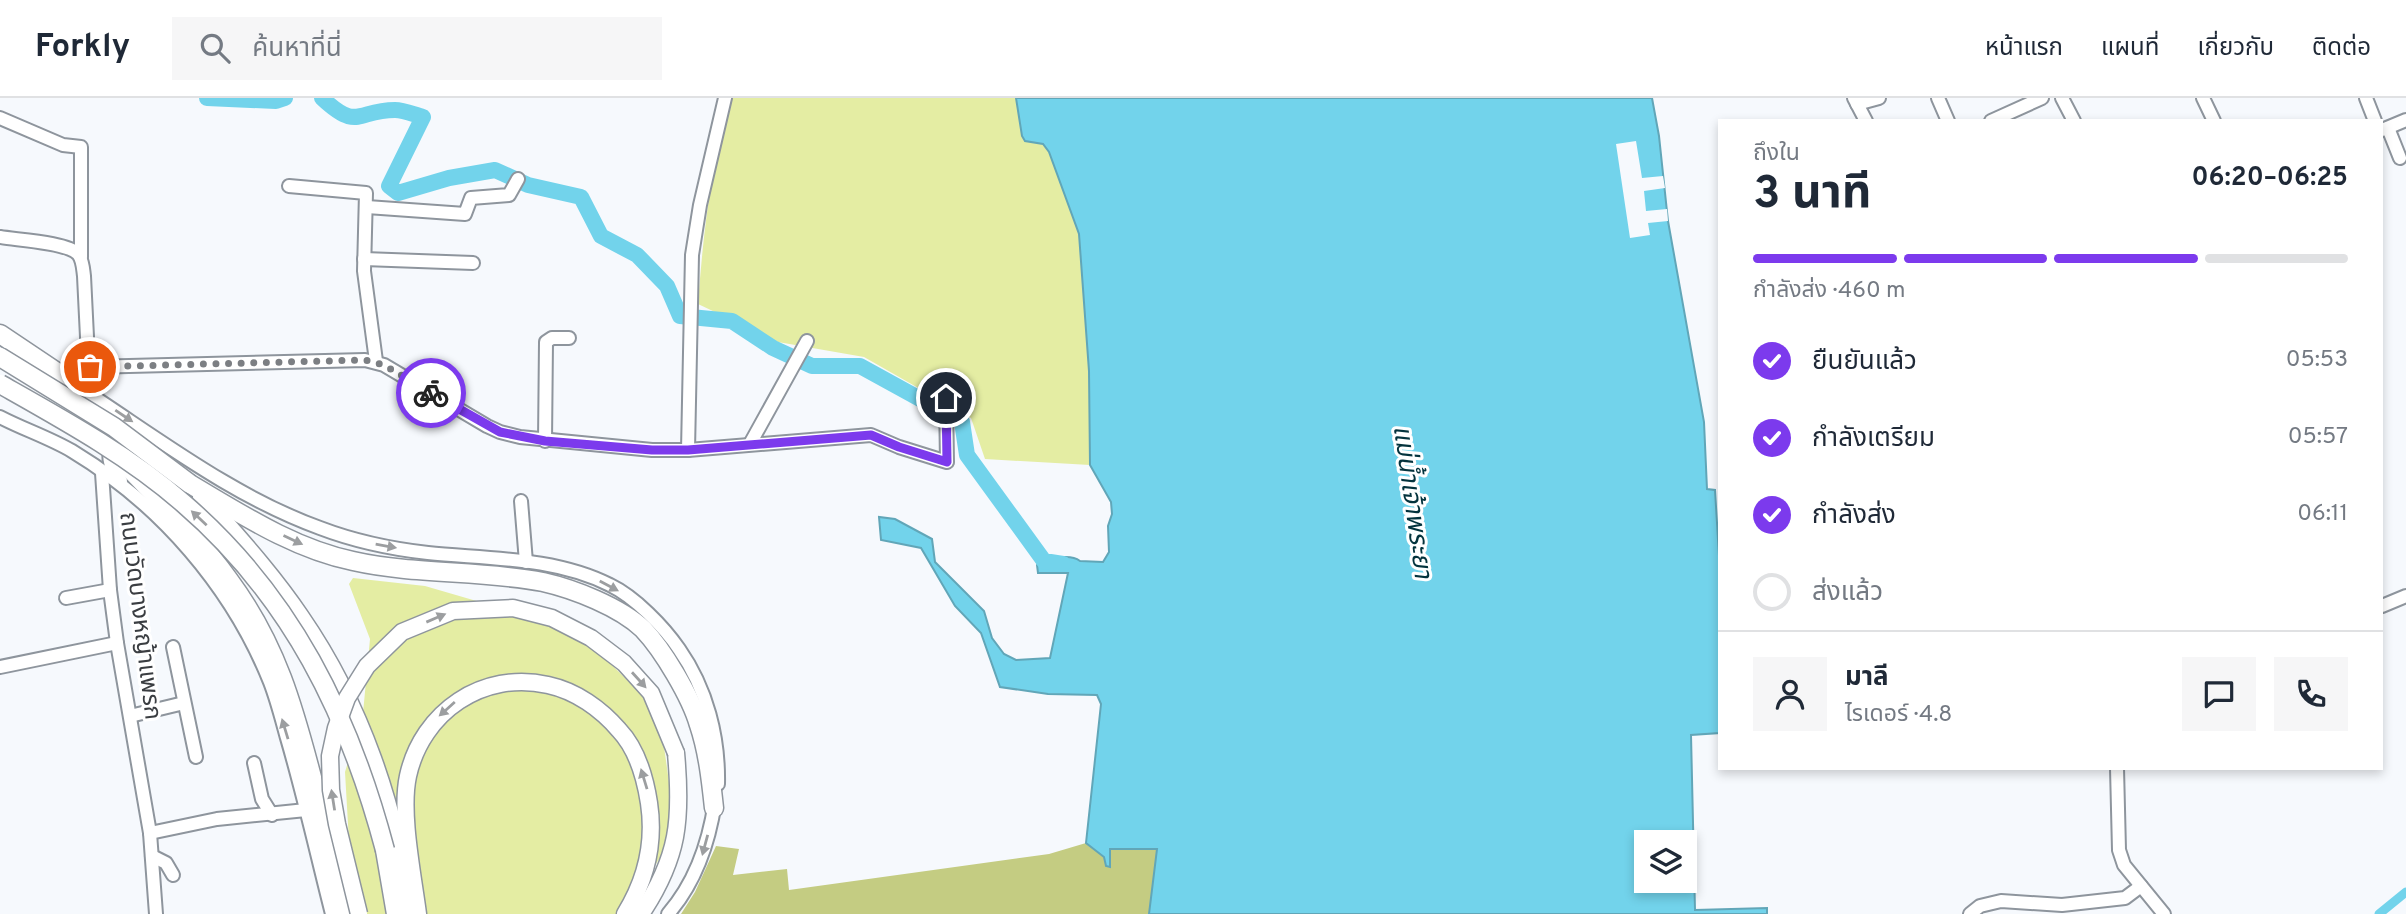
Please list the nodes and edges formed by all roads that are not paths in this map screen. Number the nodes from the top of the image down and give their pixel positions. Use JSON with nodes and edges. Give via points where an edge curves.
{"nodes":[{"id":1,"x":725,"y":98,"type":"edge"},
{"id":2,"x":1879,"y":98,"type":"edge"},
{"id":3,"x":1938,"y":98,"type":"edge"},
{"id":4,"x":2042,"y":98,"type":"edge"},
{"id":5,"x":2062,"y":98,"type":"edge"},
{"id":6,"x":2203,"y":98,"type":"edge"},
{"id":7,"x":2366,"y":98,"type":"edge"},
{"id":8,"x":1856,"y":101,"type":"edge"},
{"id":9,"x":0,"y":118,"type":"edge"},
{"id":10,"x":1865,"y":119,"type":"edge"},
{"id":11,"x":1947,"y":119,"type":"edge"},
{"id":12,"x":1995,"y":119,"type":"edge"},
{"id":13,"x":2073,"y":119,"type":"edge"},
{"id":14,"x":2213,"y":119,"type":"edge"},
{"id":15,"x":2374,"y":119,"type":"edge"},
{"id":16,"x":2406,"y":120,"type":"edge"},
{"id":17,"x":2385,"y":129,"type":"edge"},
{"id":18,"x":2400,"y":158,"type":"dead end"},
{"id":19,"x":515,"y":184,"type":"dead end"},
{"id":20,"x":289,"y":186,"type":"dead end"},
{"id":21,"x":367,"y":207,"type":"junction"},
{"id":22,"x":0,"y":237,"type":"edge"},
{"id":23,"x":80,"y":257,"type":"junction"},
{"id":24,"x":365,"y":259,"type":"junction"},
{"id":25,"x":474,"y":263,"type":"dead end"},
{"id":26,"x":0,"y":334,"type":"edge"},
{"id":27,"x":569,"y":338,"type":"dead end"},
{"id":28,"x":806,"y":344,"type":"dead end"},
{"id":29,"x":0,"y":357,"type":"edge"},
{"id":30,"x":376,"y":361,"type":"junction"},
{"id":31,"x":90,"y":367,"type":"junction"},
{"id":32,"x":0,"y":384,"type":"edge"},
{"id":33,"x":91,"y":394,"type":"junction"},
{"id":34,"x":946,"y":398,"type":"dead end"},
{"id":35,"x":0,"y":417,"type":"edge"},
{"id":36,"x":156,"y":438,"type":"junction"},
{"id":37,"x":545,"y":441,"type":"junction"},
{"id":38,"x":750,"y":444,"type":"junction"},
{"id":39,"x":688,"y":450,"type":"junction"},
{"id":40,"x":72,"y":451,"type":"junction"},
{"id":41,"x":117,"y":454,"type":"junction"},
{"id":42,"x":102,"y":473,"type":"junction"},
{"id":43,"x":190,"y":484,"type":"junction"},
{"id":44,"x":135,"y":497,"type":"junction"},
{"id":45,"x":520,"y":502,"type":"dead end"},
{"id":46,"x":527,"y":562,"type":"junction"},
{"id":47,"x":110,"y":590,"type":"junction"},
{"id":48,"x":2406,"y":596,"type":"edge"},
{"id":49,"x":66,"y":598,"type":"dead end"},
{"id":50,"x":2383,"y":606,"type":"edge"},
{"id":51,"x":117,"y":643,"type":"junction"},
{"id":52,"x":173,"y":647,"type":"dead end"},
{"id":53,"x":0,"y":667,"type":"edge"},
{"id":54,"x":184,"y":703,"type":"junction"},
{"id":55,"x":130,"y":716,"type":"junction"},
{"id":56,"x":196,"y":757,"type":"dead end"},
{"id":57,"x":254,"y":763,"type":"dead end"},
{"id":58,"x":2118,"y":770,"type":"edge"},
{"id":59,"x":714,"y":808,"type":"junction"},
{"id":60,"x":306,"y":810,"type":"junction"},
{"id":61,"x":272,"y":815,"type":"junction"},
{"id":62,"x":150,"y":833,"type":"junction"},
{"id":63,"x":152,"y":856,"type":"junction"},
{"id":64,"x":173,"y":875,"type":"dead end"},
{"id":65,"x":2141,"y":886,"type":"junction"},
{"id":66,"x":156,"y":914,"type":"edge"},
{"id":67,"x":332,"y":914,"type":"edge"},
{"id":68,"x":345,"y":914,"type":"edge"},
{"id":69,"x":359,"y":914,"type":"edge"},
{"id":70,"x":396,"y":914,"type":"edge"},
{"id":71,"x":409,"y":914,"type":"edge"},
{"id":72,"x":418,"y":914,"type":"edge"},
{"id":73,"x":625,"y":914,"type":"edge"},
{"id":74,"x":641,"y":914,"type":"edge"},
{"id":75,"x":668,"y":914,"type":"edge"},
{"id":76,"x":1970,"y":914,"type":"edge"},
{"id":77,"x":2164,"y":914,"type":"edge"}],
"edges":[{"from":1,"to":39,"type":"street","via":[[692,255]]},
{"from":2,"to":8,"type":"street"},
{"from":3,"to":11,"type":"street"},
{"from":4,"to":12,"type":"street"},
{"from":5,"to":13,"type":"street"},
{"from":6,"to":14,"type":"street"},
{"from":7,"to":15,"type":"street"},
{"from":8,"to":10,"type":"street"},
{"from":9,"to":23,"type":"street","via":[[63,145],[81,147]]},
{"from":16,"to":17,"type":"street"},
{"from":17,"to":18,"type":"street"},
{"from":19,"to":21,"type":"street","via":[[504,196],[472,197],[462,214]]},
{"from":20,"to":21,"type":"street","via":[[362,192],[368,197]]},
{"from":21,"to":24,"type":"street"},
{"from":22,"to":23,"type":"street","via":[[65,248]]},
{"from":23,"to":31,"type":"street"},
{"from":24,"to":25,"type":"street"},
{"from":24,"to":30,"type":"street"},
{"from":26,"to":33,"type":"highway"},
{"from":27,"to":37,"type":"street","via":[[546,342]]},
{"from":28,"to":38,"type":"street"},
{"from":29,"to":43,"type":"highway","bridge":true,"via":[[114,427]]},
{"from":30,"to":31,"type":"street"},
{"from":30,"to":37,"type":"street","via":[[500,432]]},
{"from":31,"to":33,"type":"street"},
{"from":32,"to":41,"type":"highway","bridge":true},
{"from":33,"to":36,"type":"street","one_way":true},
{"from":33,"to":40,"type":"street"},
{"from":34,"to":38,"type":"street","via":[[947,462],[871,435]]},
{"from":35,"to":40,"type":"street"},
{"from":36,"to":44,"type":"street","via":[[131,435],[121,439],[109,454],[114,473]]},
{"from":36,"to":46,"type":"street","one_way":true,"via":[[276,510],[320,528],[368,543],[426,553]]},
{"from":37,"to":39,"type":"street"},
{"from":38,"to":39,"type":"street"},
{"from":40,"to":42,"type":"street"},
{"from":41,"to":68,"type":"highway","bridge":true,"via":[[229,580],[281,670]]},
{"from":70,"to":41,"type":"highway","one_way":true,"bridge":true,"via":[[374,808],[342,719],[310,656],[269,594],[215,532]]},
{"from":42,"to":44,"type":"street"},
{"from":42,"to":47,"type":"street","name":"ถนนวัดบางหญ้าแพรก"},
{"from":43,"to":59,"type":"highway","one_way":true,"via":[[256,523],[351,561],[544,583],[603,603],[642,629],[674,670],[699,722]]},
{"from":43,"to":71,"type":"highway","bridge":true,"via":[[278,585],[339,683],[387,804]]},
{"from":60,"to":44,"type":"street","one_way":true,"via":[[271,683],[248,636],[202,563]]},
{"from":45,"to":46,"type":"street"},
{"from":46,"to":59,"type":"street","one_way":true,"via":[[577,572],[611,585],[670,636],[691,667],[709,708],[719,783]]},
{"from":47,"to":49,"type":"street"},
{"from":47,"to":51,"type":"street","name":"ถนนวัดบางหญ้าแพรก"},
{"from":48,"to":50,"type":"street"},
{"from":51,"to":53,"type":"street"},
{"from":51,"to":55,"type":"street","name":"ถนนวัดบางหญ้าแพรก"},
{"from":52,"to":54,"type":"street"},
{"from":54,"to":55,"type":"street"},
{"from":54,"to":56,"type":"street"},
{"from":55,"to":62,"type":"street","name":"ถนนวัดบางหญ้าแพรก"},
{"from":57,"to":61,"type":"street","via":[[262,799]]},
{"from":58,"to":65,"type":"street","via":[[2119,850],[2124,865]]},
{"from":59,"to":75,"type":"street","one_way":true,"via":[[700,862]]},
{"from":60,"to":61,"type":"street"},
{"from":60,"to":67,"type":"street"},
{"from":61,"to":62,"type":"street","via":[[217,819]]},
{"from":62,"to":63,"type":"street","name":"ถนนวัดบางหญ้าแพรก"},
{"from":63,"to":64,"type":"street","via":[[166,863]]},
{"from":63,"to":66,"type":"street","name":"ถนนวัดบางหญ้าแพรก"},
{"from":65,"to":76,"type":"street","via":[[2125,898],[2062,905],[2001,901],[1980,905]]},
{"from":65,"to":77,"type":"street"},
{"from":69,"to":74,"type":"main road","one_way":true,"bridge":true,"via":[[331,790],[330,756],[347,698],[367,666],[402,632],[453,611],[513,608],[552,618],[591,638],[624,663],[651,694],[676,753],[678,825],[672,853]]},
{"from":73,"to":72,"type":"main road","one_way":true,"via":[[636,897],[650,849],[651,818],[636,755],[621,731],[572,693],[548,685],[509,684],[475,692],[444,710],[413,758],[407,817]]}]}
